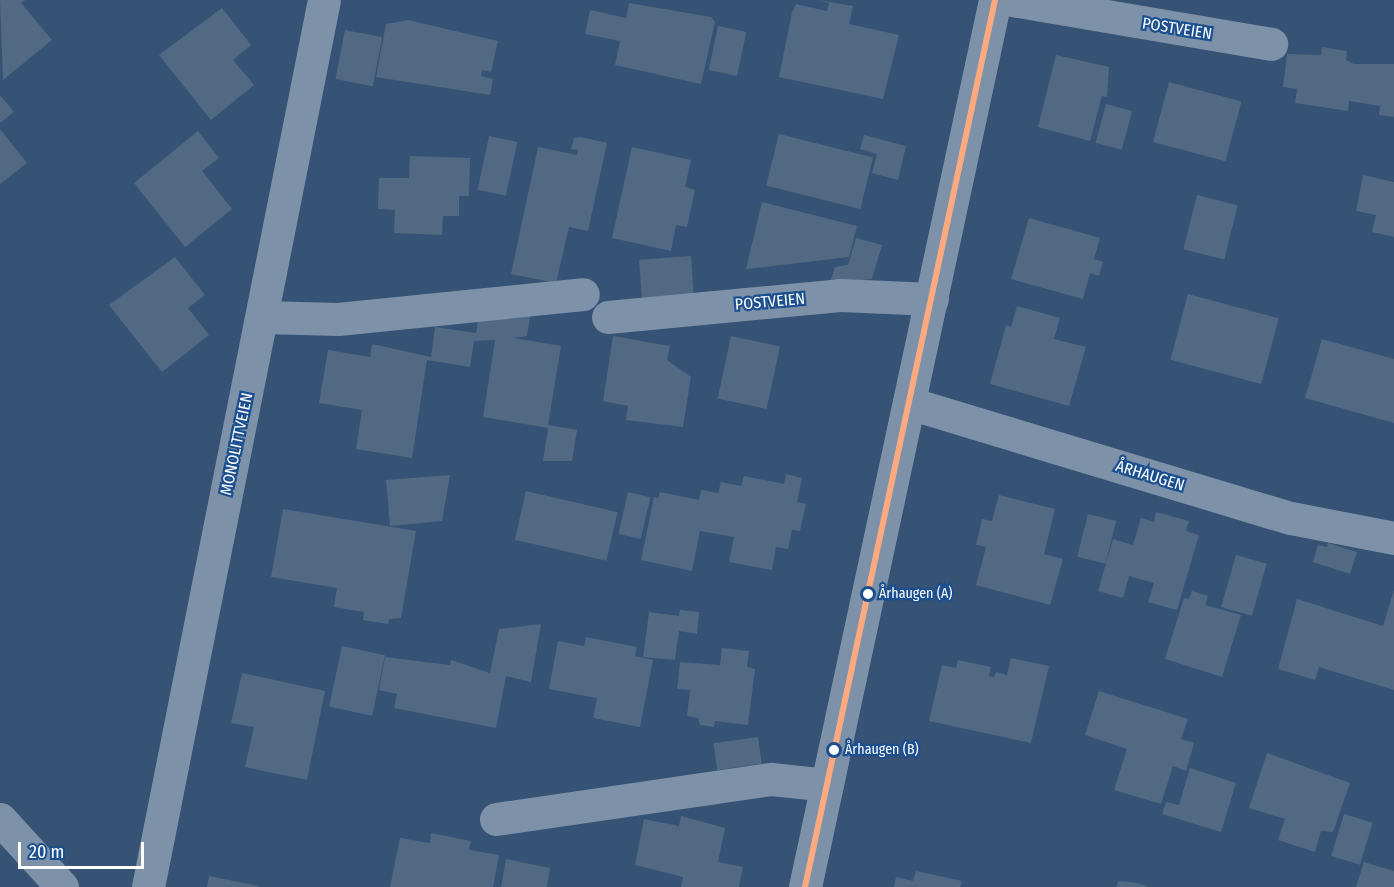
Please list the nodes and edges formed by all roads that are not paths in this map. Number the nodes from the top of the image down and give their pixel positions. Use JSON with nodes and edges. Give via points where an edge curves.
{"nodes":[{"id":1,"x":324,"y":0,"type":"edge"},
{"id":2,"x":995,"y":0,"type":"edge"},
{"id":3,"x":1012,"y":0,"type":"edge"},
{"id":4,"x":1271,"y":44,"type":"dead end"},
{"id":5,"x":583,"y":294,"type":"dead end"},
{"id":6,"x":932,"y":299,"type":"junction"},
{"id":7,"x":264,"y":317,"type":"junction"},
{"id":8,"x":608,"y":317,"type":"dead end"},
{"id":9,"x":909,"y":403,"type":"junction"},
{"id":10,"x":1394,"y":538,"type":"edge"},
{"id":11,"x":827,"y":785,"type":"junction"},
{"id":12,"x":0,"y":819,"type":"edge"},
{"id":13,"x":496,"y":819,"type":"dead end"},
{"id":14,"x":62,"y":887,"type":"edge"},
{"id":15,"x":148,"y":887,"type":"edge"},
{"id":16,"x":805,"y":887,"type":"edge"}],
"edges":[{"from":1,"to":7,"type":"street","name":"MONOLITTVEIEN"},
{"from":2,"to":6,"type":"street"},
{"from":3,"to":4,"type":"street","name":"POSTVEIEN"},
{"from":5,"to":7,"type":"street","via":[[339,319]]},
{"from":6,"to":8,"type":"street","name":"POSTVEIEN","via":[[840,296]]},
{"from":6,"to":9,"type":"street"},
{"from":7,"to":15,"type":"street","name":"MONOLITTVEIEN"},
{"from":9,"to":10,"type":"street","name":"ÅRHAUGEN","via":[[1291,518]]},
{"from":9,"to":11,"type":"street"},
{"from":11,"to":13,"type":"street","via":[[771,779]]},
{"from":11,"to":16,"type":"street"},
{"from":12,"to":14,"type":"street"}]}
